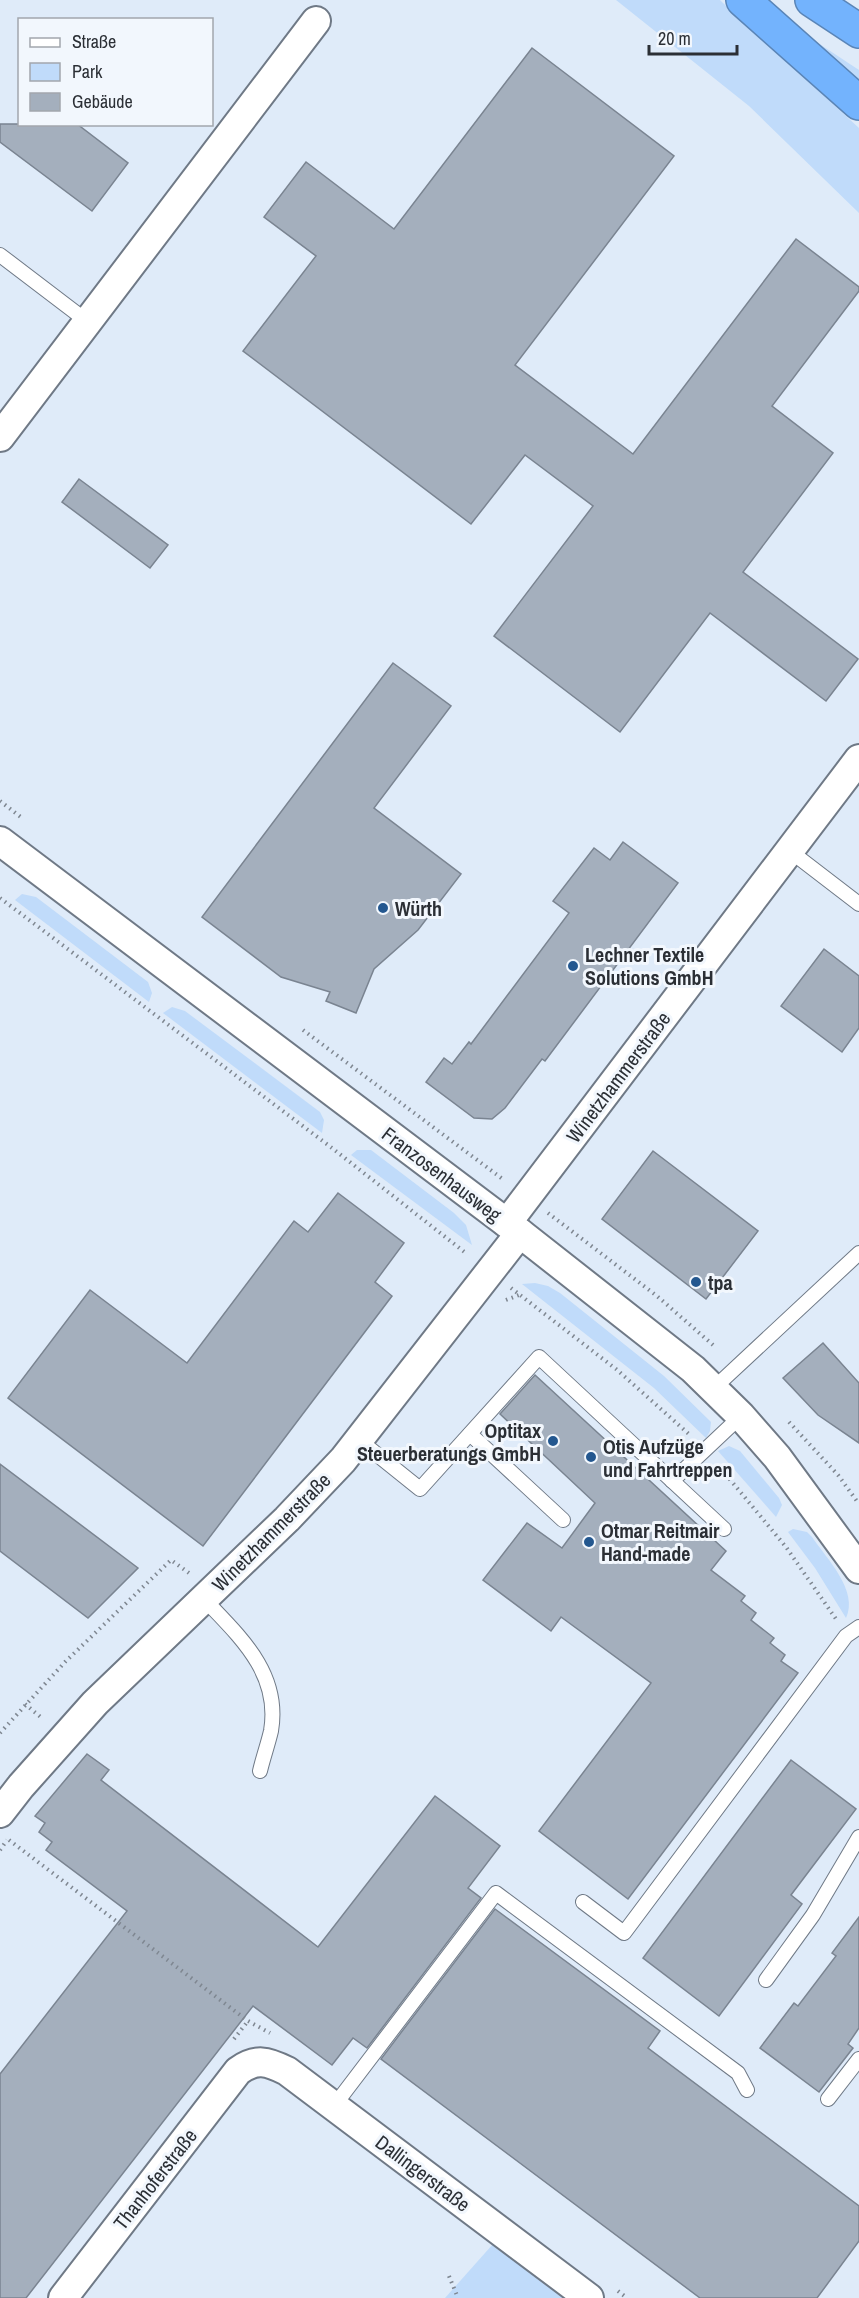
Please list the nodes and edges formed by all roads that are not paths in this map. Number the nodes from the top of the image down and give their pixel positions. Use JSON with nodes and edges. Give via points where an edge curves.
{"nodes":[{"id":1,"x":743,"y":0,"type":"edge"},
{"id":2,"x":812,"y":0,"type":"edge"},
{"id":3,"x":316,"y":21,"type":"dead end"},
{"id":4,"x":859,"y":31,"type":"edge"},
{"id":5,"x":859,"y":103,"type":"edge"},
{"id":6,"x":0,"y":255,"type":"edge"},
{"id":7,"x":88,"y":322,"type":"junction"},
{"id":8,"x":0,"y":437,"type":"edge"},
{"id":9,"x":859,"y":759,"type":"edge"},
{"id":10,"x":0,"y":841,"type":"edge"},
{"id":11,"x":790,"y":851,"type":"junction"},
{"id":12,"x":859,"y":904,"type":"edge"},
{"id":13,"x":514,"y":1228,"type":"junction"},
{"id":14,"x":859,"y":1252,"type":"edge"},
{"id":15,"x":713,"y":1389,"type":"junction"},
{"id":16,"x":741,"y":1416,"type":"junction"},
{"id":17,"x":470,"y":1434,"type":"junction"},
{"id":18,"x":359,"y":1440,"type":"junction"},
{"id":19,"x":672,"y":1481,"type":"junction"},
{"id":20,"x":563,"y":1520,"type":"dead end"},
{"id":21,"x":724,"y":1529,"type":"dead end"},
{"id":22,"x":854,"y":1552,"type":"edge"},
{"id":23,"x":208,"y":1595,"type":"junction"},
{"id":24,"x":859,"y":1627,"type":"edge"},
{"id":25,"x":260,"y":1771,"type":"dead end"},
{"id":26,"x":0,"y":1813,"type":"edge"},
{"id":27,"x":859,"y":1837,"type":"edge"},
{"id":28,"x":583,"y":1902,"type":"dead end"},
{"id":29,"x":766,"y":1980,"type":"dead end"},
{"id":30,"x":859,"y":2059,"type":"edge"},
{"id":31,"x":250,"y":2062,"type":"joint"},
{"id":32,"x":747,"y":2090,"type":"dead end"},
{"id":33,"x":828,"y":2099,"type":"dead end"},
{"id":34,"x":334,"y":2106,"type":"junction"},
{"id":35,"x":63,"y":2298,"type":"edge"},
{"id":36,"x":589,"y":2298,"type":"edge"}],
"edges":[{"from":1,"to":5,"type":"highway"},
{"from":2,"to":4,"type":"highway"},
{"from":3,"to":7,"type":"street"},
{"from":6,"to":7,"type":"lane"},
{"from":7,"to":8,"type":"street"},
{"from":9,"to":11,"type":"street","name":"Winetzhammerstraße"},
{"from":10,"to":13,"type":"street","name":"Franzosenhausweg"},
{"from":11,"to":12,"type":"lane"},
{"from":11,"to":13,"type":"street","name":"Winetzhammerstraße"},
{"from":13,"to":15,"type":"street","name":"Franzosenhausweg","via":[[621,1310]]},
{"from":13,"to":18,"type":"street","name":"Winetzhammerstraße","via":[[491,1273]]},
{"from":14,"to":15,"type":"lane"},
{"from":15,"to":16,"type":"street","name":"Franzosenhausweg"},
{"from":16,"to":19,"type":"lane"},
{"from":16,"to":22,"type":"street","name":"Franzosenhausweg"},
{"from":17,"to":18,"type":"lane","via":[[420,1489]]},
{"from":17,"to":19,"type":"lane","via":[[539,1357]]},
{"from":17,"to":20,"type":"lane"},
{"from":18,"to":23,"type":"street","name":"Winetzhammerstraße","via":[[287,1519]]},
{"from":19,"to":21,"type":"lane"},
{"from":23,"to":25,"type":"lane","via":[[254,1653],[269,1682],[271,1728]]},
{"from":23,"to":26,"type":"street","name":"Winetzhammerstraße","via":[[95,1703]]},
{"from":24,"to":28,"type":"lane","via":[[846,1636],[624,1933]]},
{"from":27,"to":29,"type":"lane","via":[[813,1915]]},
{"from":30,"to":33,"type":"lane"},
{"from":31,"to":34,"type":"street","name":"Dallingerstraße","via":[[268,2061],[278,2066]]},
{"from":31,"to":35,"type":"street","name":"Thanhoferstraße","via":[[237,2072]]},
{"from":32,"to":34,"type":"lane","via":[[738,2073],[496,1893]]},
{"from":34,"to":36,"type":"street","name":"Dallingerstraße"}]}
